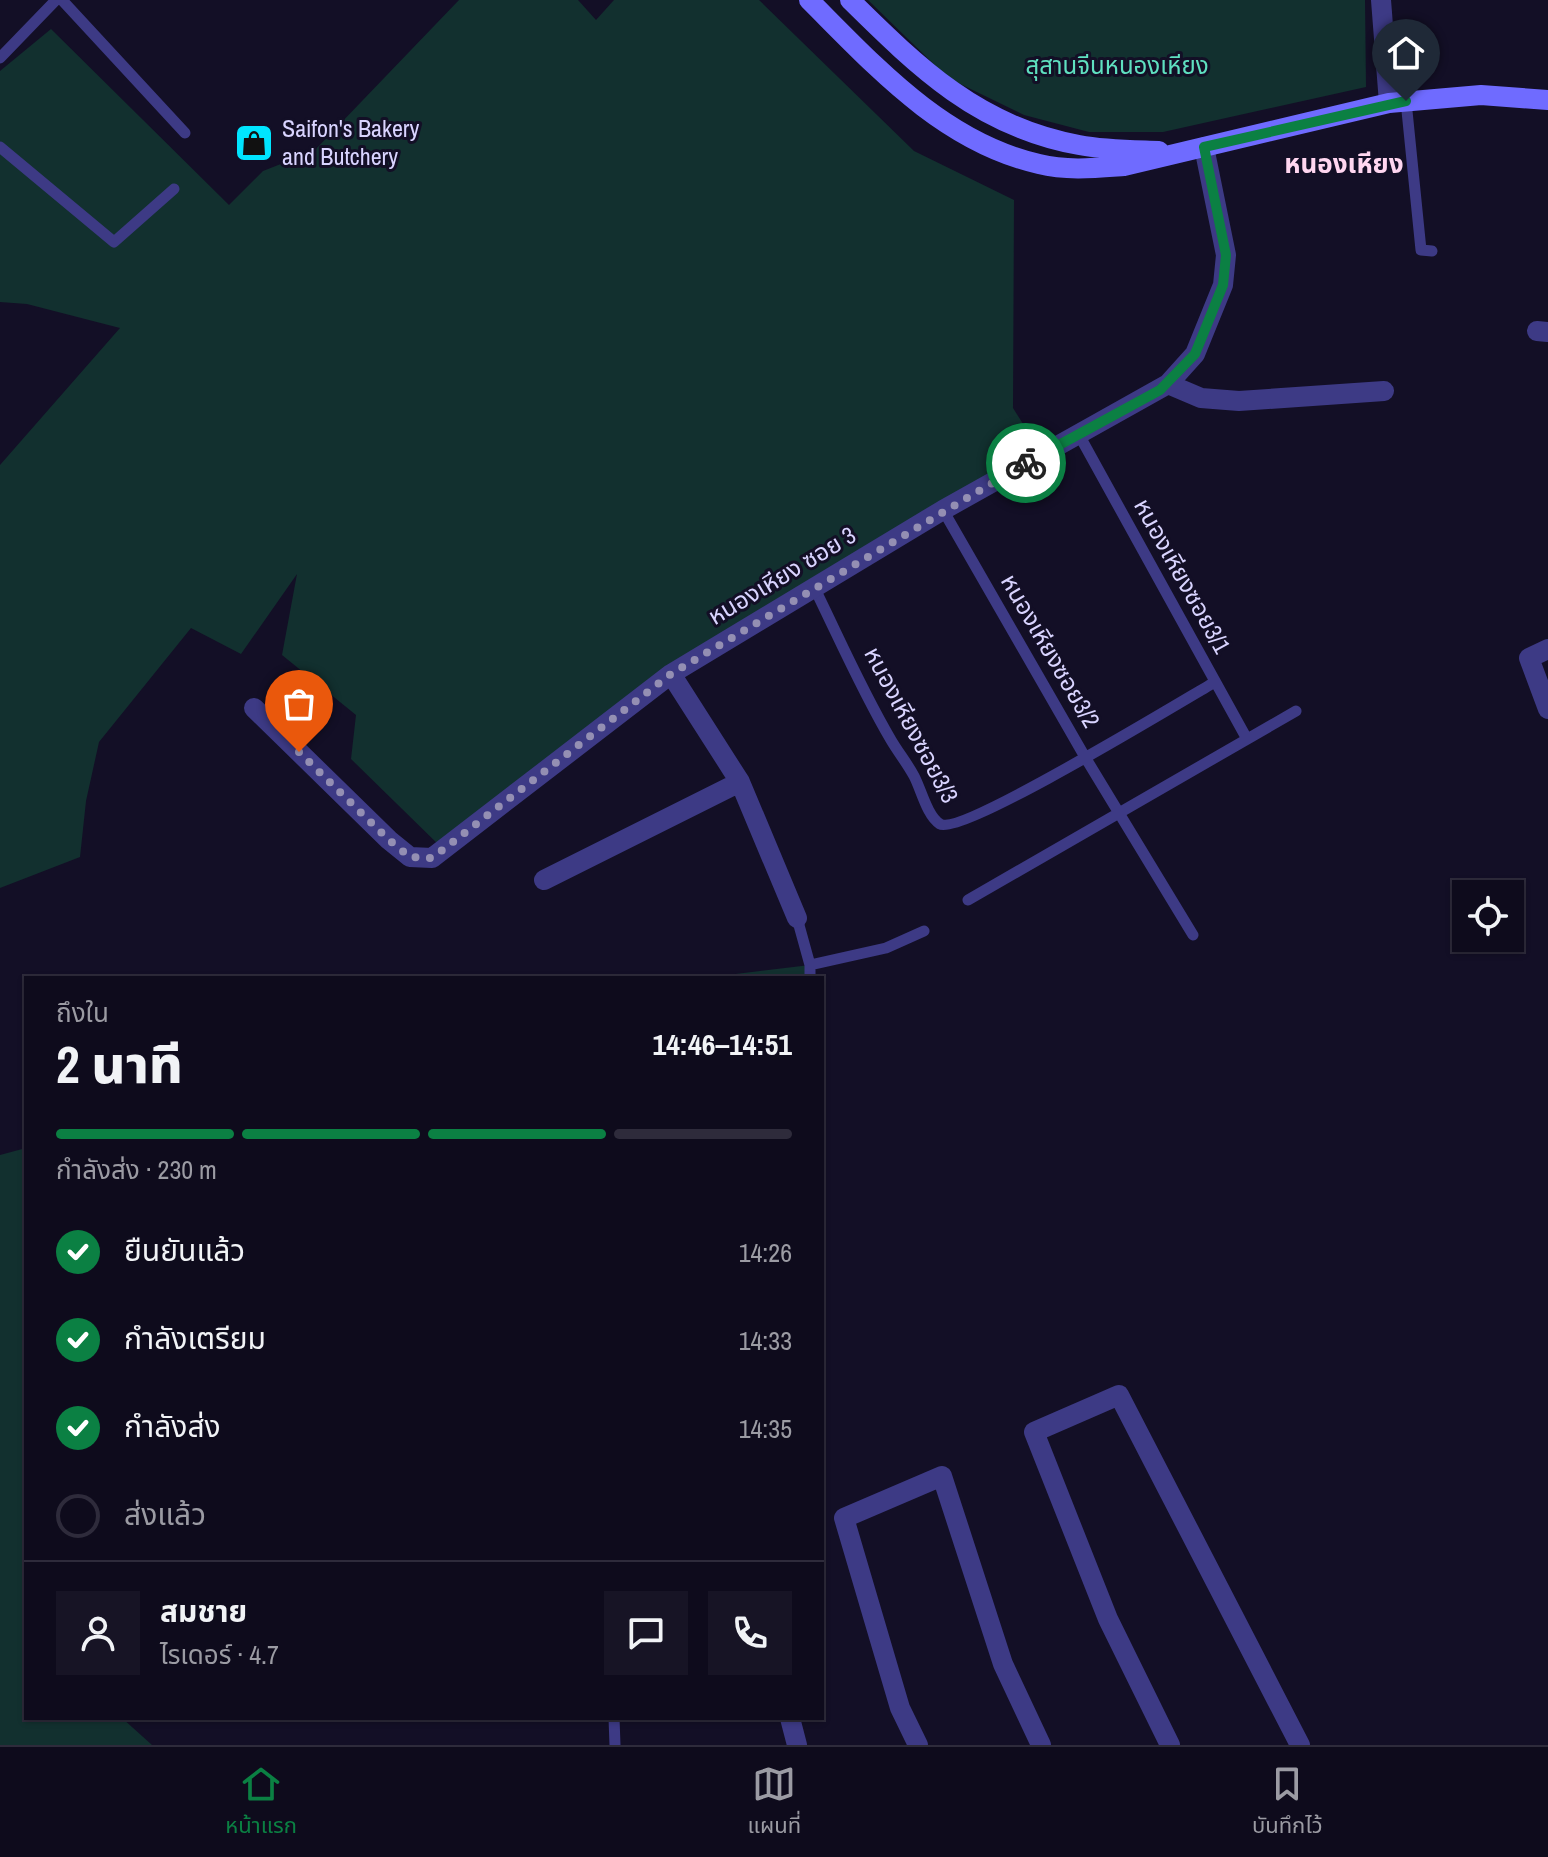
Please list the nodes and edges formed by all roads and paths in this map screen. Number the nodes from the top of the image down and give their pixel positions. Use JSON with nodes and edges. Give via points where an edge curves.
{"nodes":[{"id":1,"x":59,"y":0,"type":"edge"},
{"id":2,"x":809,"y":0,"type":"edge"},
{"id":3,"x":850,"y":0,"type":"edge"},
{"id":4,"x":1381,"y":0,"type":"edge"},
{"id":5,"x":1,"y":54,"type":"edge"},
{"id":6,"x":927,"y":74,"type":"junction"},
{"id":7,"x":909,"y":96,"type":"junction"},
{"id":8,"x":1548,"y":100,"type":"edge"},
{"id":9,"x":1397,"y":102,"type":"junction"},
{"id":10,"x":185,"y":133,"type":"dead end"},
{"id":11,"x":0,"y":147,"type":"edge"},
{"id":12,"x":1204,"y":147,"type":"junction"},
{"id":13,"x":1175,"y":152,"type":"junction"},
{"id":14,"x":174,"y":189,"type":"dead end"},
{"id":15,"x":1432,"y":251,"type":"dead end"},
{"id":16,"x":1168,"y":384,"type":"junction"},
{"id":17,"x":1384,"y":391,"type":"dead end"},
{"id":18,"x":1078,"y":433,"type":"junction"},
{"id":19,"x":943,"y":510,"type":"junction"},
{"id":20,"x":814,"y":587,"type":"junction"},
{"id":21,"x":1548,"y":649,"type":"edge"},
{"id":22,"x":671,"y":674,"type":"junction"},
{"id":23,"x":1215,"y":682,"type":"junction"},
{"id":24,"x":254,"y":708,"type":"dead end"},
{"id":25,"x":1548,"y":709,"type":"edge"},
{"id":26,"x":1296,"y":711,"type":"dead end"},
{"id":27,"x":1247,"y":739,"type":"junction"},
{"id":28,"x":1085,"y":757,"type":"junction"},
{"id":29,"x":740,"y":782,"type":"junction"},
{"id":30,"x":1119,"y":813,"type":"junction"},
{"id":31,"x":544,"y":880,"type":"dead end"},
{"id":32,"x":968,"y":900,"type":"dead end"},
{"id":33,"x":797,"y":918,"type":"joint"},
{"id":34,"x":924,"y":931,"type":"dead end"},
{"id":35,"x":1193,"y":935,"type":"dead end"},
{"id":36,"x":810,"y":972,"type":"edge"},
{"id":37,"x":614,"y":1720,"type":"edge"},
{"id":38,"x":791,"y":1720,"type":"edge"},
{"id":39,"x":615,"y":1745,"type":"edge"},
{"id":40,"x":797,"y":1745,"type":"edge"},
{"id":41,"x":918,"y":1745,"type":"edge"},
{"id":42,"x":1041,"y":1745,"type":"edge"},
{"id":43,"x":1170,"y":1745,"type":"edge"},
{"id":44,"x":1300,"y":1745,"type":"edge"}],
"edges":[{"from":1,"to":5,"type":"lane"},
{"from":1,"to":10,"type":"lane"},
{"from":2,"to":7,"type":"main road"},
{"from":3,"to":6,"type":"main road"},
{"from":4,"to":9,"type":"street"},
{"from":6,"to":7,"type":"main road"},
{"from":6,"to":13,"type":"main road","via":[[958,97],[1052,139]]},
{"from":7,"to":13,"type":"main road","via":[[993,150],[1040,165],[1124,166]]},
{"from":8,"to":9,"type":"main road","via":[[1481,95]]},
{"from":9,"to":12,"type":"main road"},
{"from":9,"to":15,"type":"lane","via":[[1421,250]]},
{"from":11,"to":14,"type":"lane","via":[[114,242]]},
{"from":12,"to":13,"type":"main road"},
{"from":12,"to":16,"type":"street","name":"หนองเหียง ซอย 3","via":[[1226,255],[1223,285],[1195,354]]},
{"from":16,"to":17,"type":"street","via":[[1201,398],[1239,401]]},
{"from":16,"to":18,"type":"street","name":"หนองเหียง ซอย 3"},
{"from":18,"to":19,"type":"street","name":"หนองเหียง ซอย 3"},
{"from":18,"to":23,"type":"lane","name":"หนองเหียงซอย3/1"},
{"from":19,"to":20,"type":"street","name":"หนองเหียง ซอย 3"},
{"from":19,"to":28,"type":"lane","name":"หนองเหียงซอย3/2"},
{"from":20,"to":22,"type":"street","name":"หนองเหียง ซอย 3"},
{"from":20,"to":28,"type":"lane","name":"หนองเหียงซอย3/3","via":[[890,739],[941,824],[977,816]]},
{"from":21,"to":25,"type":"street","via":[[1529,658]]},
{"from":22,"to":24,"type":"street","name":"หนองเหียง ซอย 3","via":[[424,859],[410,857],[389,840]]},
{"from":22,"to":29,"type":"street"},
{"from":23,"to":27,"type":"lane","name":"หนองเหียงซอย3/1"},
{"from":23,"to":28,"type":"lane"},
{"from":26,"to":27,"type":"lane"},
{"from":27,"to":30,"type":"lane"},
{"from":28,"to":30,"type":"lane","name":"หนองเหียงซอย3/2"},
{"from":29,"to":31,"type":"street"},
{"from":29,"to":33,"type":"street"},
{"from":30,"to":32,"type":"lane"},
{"from":30,"to":35,"type":"lane","name":"หนองเหียงซอย3/2"},
{"from":33,"to":36,"type":"lane"},
{"from":34,"to":36,"type":"lane"},
{"from":37,"to":39,"type":"lane"},
{"from":38,"to":40,"type":"street"},
{"from":41,"to":42,"type":"street","via":[[900,1708],[844,1518],[942,1476],[1003,1664]]},
{"from":43,"to":44,"type":"street","via":[[1108,1619],[1034,1432],[1119,1395]]}]}
